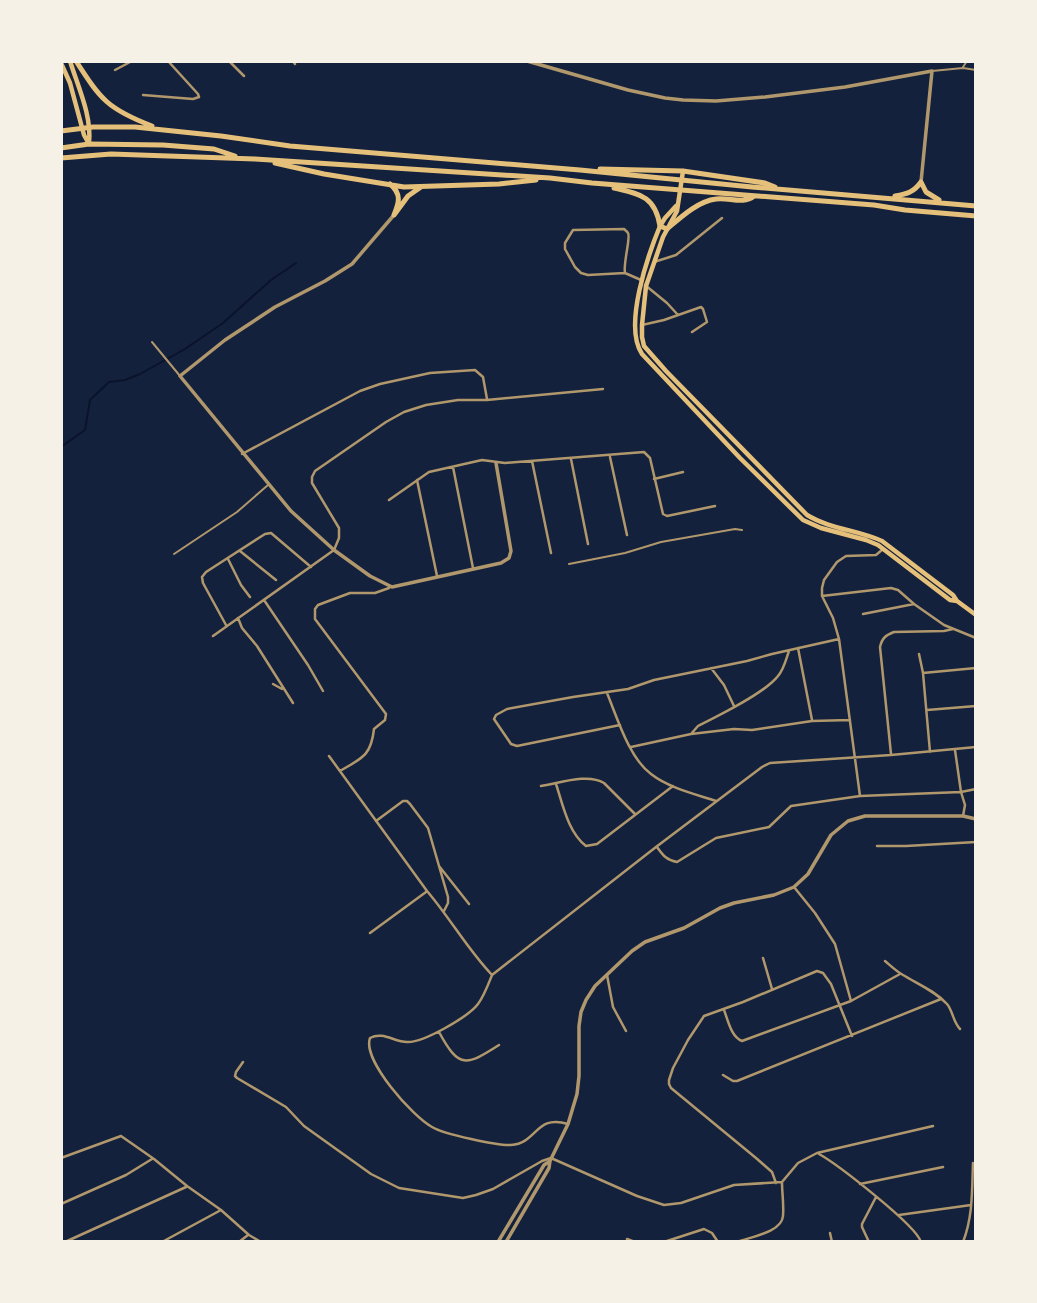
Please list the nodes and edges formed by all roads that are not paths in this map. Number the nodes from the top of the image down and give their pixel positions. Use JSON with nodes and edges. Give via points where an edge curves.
{"nodes":[{"id":1,"x":70,"y":61,"type":"edge"},
{"id":2,"x":76,"y":61,"type":"edge"},
{"id":3,"x":131,"y":61,"type":"edge"},
{"id":4,"x":168,"y":61,"type":"edge"},
{"id":5,"x":229,"y":61,"type":"edge"},
{"id":6,"x":527,"y":61,"type":"edge"},
{"id":7,"x":967,"y":61,"type":"edge"},
{"id":8,"x":61,"y":63,"type":"edge"},
{"id":9,"x":962,"y":68,"type":"junction"},
{"id":10,"x":116,"y":70,"type":"dead end"},
{"id":11,"x":976,"y":70,"type":"edge"},
{"id":12,"x":932,"y":71,"type":"junction"},
{"id":13,"x":244,"y":76,"type":"dead end"},
{"id":14,"x":143,"y":95,"type":"dead end"},
{"id":15,"x":158,"y":129,"type":"junction"},
{"id":16,"x":61,"y":131,"type":"edge"},
{"id":17,"x":89,"y":144,"type":"junction"},
{"id":18,"x":61,"y":148,"type":"edge"},
{"id":19,"x":240,"y":158,"type":"junction"},
{"id":20,"x":61,"y":159,"type":"edge"},
{"id":21,"x":255,"y":159,"type":"junction"},
{"id":22,"x":580,"y":170,"type":"junction"},
{"id":23,"x":682,"y":171,"type":"junction"},
{"id":24,"x":550,"y":178,"type":"junction"},
{"id":25,"x":921,"y":182,"type":"junction"},
{"id":26,"x":592,"y":183,"type":"junction"},
{"id":27,"x":390,"y":184,"type":"junction"},
{"id":28,"x":425,"y":186,"type":"junction"},
{"id":29,"x":782,"y":189,"type":"junction"},
{"id":30,"x":754,"y":195,"type":"junction"},
{"id":31,"x":886,"y":198,"type":"junction"},
{"id":32,"x":945,"y":202,"type":"junction"},
{"id":33,"x":678,"y":205,"type":"junction"},
{"id":34,"x":976,"y":205,"type":"edge"},
{"id":35,"x":394,"y":215,"type":"junction"},
{"id":36,"x":976,"y":216,"type":"edge"},
{"id":37,"x":722,"y":218,"type":"dead end"},
{"id":38,"x":660,"y":226,"type":"junction"},
{"id":39,"x":667,"y":229,"type":"junction"},
{"id":40,"x":654,"y":262,"type":"junction"},
{"id":41,"x":625,"y":273,"type":"junction"},
{"id":42,"x":641,"y":280,"type":"junction"},
{"id":43,"x":646,"y":286,"type":"junction"},
{"id":44,"x":678,"y":315,"type":"junction"},
{"id":45,"x":642,"y":325,"type":"junction"},
{"id":46,"x":692,"y":332,"type":"dead end"},
{"id":47,"x":152,"y":342,"type":"dead end"},
{"id":48,"x":180,"y":376,"type":"junction"},
{"id":49,"x":603,"y":389,"type":"dead end"},
{"id":50,"x":487,"y":400,"type":"junction"},
{"id":51,"x":242,"y":454,"type":"junction"},
{"id":52,"x":609,"y":455,"type":"junction"},
{"id":53,"x":570,"y":459,"type":"junction"},
{"id":54,"x":532,"y":461,"type":"junction"},
{"id":55,"x":496,"y":463,"type":"junction"},
{"id":56,"x":453,"y":467,"type":"junction"},
{"id":57,"x":683,"y":472,"type":"dead end"},
{"id":58,"x":654,"y":479,"type":"junction"},
{"id":59,"x":416,"y":480,"type":"junction"},
{"id":60,"x":269,"y":485,"type":"junction"},
{"id":61,"x":389,"y":500,"type":"dead end"},
{"id":62,"x":715,"y":506,"type":"dead end"},
{"id":63,"x":742,"y":530,"type":"dead end"},
{"id":64,"x":627,"y":536,"type":"dead end"},
{"id":65,"x":589,"y":544,"type":"dead end"},
{"id":66,"x":883,"y":549,"type":"junction"},
{"id":67,"x":334,"y":550,"type":"junction"},
{"id":68,"x":240,"y":551,"type":"junction"},
{"id":69,"x":551,"y":552,"type":"dead end"},
{"id":70,"x":174,"y":554,"type":"dead end"},
{"id":71,"x":228,"y":559,"type":"junction"},
{"id":72,"x":569,"y":564,"type":"dead end"},
{"id":73,"x":311,"y":567,"type":"junction"},
{"id":74,"x":473,"y":568,"type":"junction"},
{"id":75,"x":437,"y":576,"type":"junction"},
{"id":76,"x":276,"y":580,"type":"dead end"},
{"id":77,"x":392,"y":587,"type":"junction"},
{"id":78,"x":822,"y":596,"type":"junction"},
{"id":79,"x":250,"y":597,"type":"dead end"},
{"id":80,"x":264,"y":600,"type":"junction"},
{"id":81,"x":957,"y":601,"type":"junction"},
{"id":82,"x":914,"y":604,"type":"junction"},
{"id":83,"x":863,"y":614,"type":"dead end"},
{"id":84,"x":976,"y":615,"type":"edge"},
{"id":85,"x":238,"y":618,"type":"junction"},
{"id":86,"x":227,"y":626,"type":"junction"},
{"id":87,"x":953,"y":629,"type":"junction"},
{"id":88,"x":213,"y":636,"type":"dead end"},
{"id":89,"x":976,"y":638,"type":"edge"},
{"id":90,"x":839,"y":639,"type":"junction"},
{"id":91,"x":798,"y":648,"type":"junction"},
{"id":92,"x":789,"y":650,"type":"junction"},
{"id":93,"x":919,"y":654,"type":"dead end"},
{"id":94,"x":711,"y":668,"type":"junction"},
{"id":95,"x":976,"y":668,"type":"edge"},
{"id":96,"x":923,"y":673,"type":"junction"},
{"id":97,"x":273,"y":684,"type":"dead end"},
{"id":98,"x":285,"y":690,"type":"junction"},
{"id":99,"x":323,"y":691,"type":"dead end"},
{"id":100,"x":607,"y":693,"type":"junction"},
{"id":101,"x":293,"y":703,"type":"dead end"},
{"id":102,"x":734,"y":706,"type":"junction"},
{"id":103,"x":976,"y":706,"type":"edge"},
{"id":104,"x":926,"y":710,"type":"junction"},
{"id":105,"x":850,"y":720,"type":"junction"},
{"id":106,"x":812,"y":721,"type":"junction"},
{"id":107,"x":620,"y":725,"type":"junction"},
{"id":108,"x":691,"y":734,"type":"junction"},
{"id":109,"x":631,"y":747,"type":"junction"},
{"id":110,"x":976,"y":747,"type":"edge"},
{"id":111,"x":955,"y":749,"type":"junction"},
{"id":112,"x":930,"y":752,"type":"junction"},
{"id":113,"x":891,"y":755,"type":"junction"},
{"id":114,"x":329,"y":756,"type":"dead end"},
{"id":115,"x":855,"y":758,"type":"junction"},
{"id":116,"x":340,"y":771,"type":"junction"},
{"id":117,"x":556,"y":784,"type":"junction"},
{"id":118,"x":541,"y":786,"type":"dead end"},
{"id":119,"x":673,"y":786,"type":"junction"},
{"id":120,"x":976,"y":789,"type":"edge"},
{"id":121,"x":961,"y":792,"type":"junction"},
{"id":122,"x":860,"y":796,"type":"junction"},
{"id":123,"x":716,"y":802,"type":"junction"},
{"id":124,"x":635,"y":814,"type":"junction"},
{"id":125,"x":963,"y":816,"type":"junction"},
{"id":126,"x":976,"y":819,"type":"edge"},
{"id":127,"x":376,"y":821,"type":"junction"},
{"id":128,"x":976,"y":842,"type":"edge"},
{"id":129,"x":656,"y":846,"type":"junction"},
{"id":130,"x":877,"y":846,"type":"dead end"},
{"id":131,"x":437,"y":863,"type":"junction"},
{"id":132,"x":794,"y":887,"type":"junction"},
{"id":133,"x":427,"y":891,"type":"junction"},
{"id":134,"x":469,"y":904,"type":"dead end"},
{"id":135,"x":444,"y":911,"type":"junction"},
{"id":136,"x":370,"y":933,"type":"dead end"},
{"id":137,"x":763,"y":958,"type":"dead end"},
{"id":138,"x":885,"y":961,"type":"dead end"},
{"id":139,"x":607,"y":974,"type":"junction"},
{"id":140,"x":900,"y":974,"type":"junction"},
{"id":141,"x":492,"y":975,"type":"junction"},
{"id":142,"x":772,"y":989,"type":"junction"},
{"id":143,"x":941,"y":999,"type":"junction"},
{"id":144,"x":851,"y":1000,"type":"junction"},
{"id":145,"x":840,"y":1005,"type":"junction"},
{"id":146,"x":724,"y":1009,"type":"junction"},
{"id":147,"x":960,"y":1029,"type":"dead end"},
{"id":148,"x":439,"y":1031,"type":"junction"},
{"id":149,"x":626,"y":1031,"type":"dead end"},
{"id":150,"x":852,"y":1036,"type":"junction"},
{"id":151,"x":499,"y":1045,"type":"dead end"},
{"id":152,"x":243,"y":1062,"type":"dead end"},
{"id":153,"x":723,"y":1075,"type":"dead end"},
{"id":154,"x":568,"y":1124,"type":"junction"},
{"id":155,"x":933,"y":1126,"type":"dead end"},
{"id":156,"x":817,"y":1153,"type":"junction"},
{"id":157,"x":61,"y":1158,"type":"edge"},
{"id":158,"x":154,"y":1158,"type":"junction"},
{"id":159,"x":551,"y":1160,"type":"junction"},
{"id":160,"x":973,"y":1163,"type":"dead end"},
{"id":161,"x":943,"y":1167,"type":"dead end"},
{"id":162,"x":782,"y":1182,"type":"junction"},
{"id":163,"x":776,"y":1183,"type":"junction"},
{"id":164,"x":860,"y":1184,"type":"junction"},
{"id":165,"x":187,"y":1186,"type":"junction"},
{"id":166,"x":876,"y":1197,"type":"junction"},
{"id":167,"x":61,"y":1204,"type":"edge"},
{"id":168,"x":971,"y":1205,"type":"junction"},
{"id":169,"x":221,"y":1210,"type":"junction"},
{"id":170,"x":899,"y":1215,"type":"junction"},
{"id":171,"x":830,"y":1233,"type":"dead end"},
{"id":172,"x":249,"y":1234,"type":"junction"},
{"id":173,"x":627,"y":1239,"type":"dead end"},
{"id":174,"x":65,"y":1242,"type":"edge"},
{"id":175,"x":162,"y":1242,"type":"edge"},
{"id":176,"x":239,"y":1242,"type":"edge"},
{"id":177,"x":261,"y":1242,"type":"edge"},
{"id":178,"x":498,"y":1242,"type":"edge"},
{"id":179,"x":506,"y":1242,"type":"edge"},
{"id":180,"x":635,"y":1242,"type":"edge"},
{"id":181,"x":664,"y":1242,"type":"edge"},
{"id":182,"x":718,"y":1242,"type":"edge"},
{"id":183,"x":737,"y":1242,"type":"edge"},
{"id":184,"x":832,"y":1242,"type":"edge"},
{"id":185,"x":869,"y":1242,"type":"edge"},
{"id":186,"x":921,"y":1242,"type":"edge"},
{"id":187,"x":963,"y":1242,"type":"edge"}],
"edges":[{"from":1,"to":17,"type":"main road","via":[[86,112]]},
{"from":2,"to":15,"type":"highway","via":[[114,109]]},
{"from":3,"to":10,"type":"street"},
{"from":4,"to":14,"type":"street","via":[[199,97]]},
{"from":5,"to":13,"type":"street"},
{"from":6,"to":12,"type":"street","via":[[665,98],[716,101],[845,87]]},
{"from":7,"to":9,"type":"lane"},
{"from":8,"to":17,"type":"main road"},
{"from":9,"to":11,"type":"lane"},
{"from":9,"to":12,"type":"lane"},
{"from":12,"to":25,"type":"street"},
{"from":15,"to":16,"type":"highway","via":[[123,126]]},
{"from":15,"to":22,"type":"highway","via":[[290,146]]},
{"from":17,"to":18,"type":"highway"},
{"from":17,"to":19,"type":"highway","via":[[194,146]]},
{"from":19,"to":20,"type":"highway","via":[[111,153]]},
{"from":19,"to":21,"type":"highway"},
{"from":21,"to":24,"type":"highway"},
{"from":21,"to":27,"type":"highway"},
{"from":22,"to":23,"type":"highway"},
{"from":22,"to":29,"type":"highway"},
{"from":23,"to":29,"type":"highway"},
{"from":23,"to":33,"type":"main road"},
{"from":24,"to":26,"type":"highway"},
{"from":24,"to":28,"type":"highway"},
{"from":25,"to":31,"type":"highway","via":[[911,193]]},
{"from":25,"to":32,"type":"highway","via":[[929,195]]},
{"from":26,"to":30,"type":"highway"},
{"from":26,"to":38,"type":"highway","via":[[645,197],[656,209]]},
{"from":27,"to":28,"type":"highway"},
{"from":27,"to":35,"type":"highway","via":[[399,197]]},
{"from":28,"to":35,"type":"highway","via":[[408,196]]},
{"from":29,"to":31,"type":"highway"},
{"from":30,"to":36,"type":"highway"},
{"from":30,"to":39,"type":"highway","via":[[747,200],[705,202]]},
{"from":31,"to":32,"type":"highway"},
{"from":32,"to":34,"type":"highway"},
{"from":33,"to":38,"type":"main road"},
{"from":33,"to":39,"type":"main road"},
{"from":35,"to":48,"type":"street","via":[[352,264],[275,307]]},
{"from":37,"to":40,"type":"street","via":[[676,255]]},
{"from":38,"to":39,"type":"highway"},
{"from":38,"to":42,"type":"main road"},
{"from":39,"to":40,"type":"main road"},
{"from":40,"to":43,"type":"main road"},
{"from":41,"to":41,"type":"street","via":[[630,237],[624,229],[571,232],[565,249],[581,273]]},
{"from":41,"to":42,"type":"street"},
{"from":42,"to":43,"type":"street"},
{"from":42,"to":66,"type":"main road","via":[[635,335],[642,354],[803,520]]},
{"from":43,"to":44,"type":"street"},
{"from":43,"to":45,"type":"main road"},
{"from":44,"to":45,"type":"street"},
{"from":44,"to":46,"type":"street","via":[[703,309],[707,322]]},
{"from":45,"to":81,"type":"main road","via":[[647,350],[807,516],[882,541]]},
{"from":47,"to":48,"type":"lane"},
{"from":48,"to":51,"type":"street"},
{"from":49,"to":50,"type":"street"},
{"from":50,"to":51,"type":"street","via":[[483,377],[475,370],[430,373],[380,384]]},
{"from":50,"to":67,"type":"street","via":[[458,400],[404,412],[315,471],[312,483],[339,528]]},
{"from":51,"to":60,"type":"street"},
{"from":52,"to":53,"type":"street"},
{"from":52,"to":58,"type":"street","via":[[644,452],[650,458]]},
{"from":52,"to":64,"type":"street"},
{"from":53,"to":54,"type":"street"},
{"from":53,"to":65,"type":"street"},
{"from":54,"to":55,"type":"street"},
{"from":54,"to":69,"type":"street"},
{"from":55,"to":56,"type":"street","via":[[482,460]]},
{"from":55,"to":74,"type":"street","via":[[511,551],[501,563]]},
{"from":56,"to":59,"type":"street"},
{"from":56,"to":74,"type":"street"},
{"from":57,"to":58,"type":"street"},
{"from":58,"to":62,"type":"street","via":[[661,510],[667,516]]},
{"from":59,"to":61,"type":"street"},
{"from":59,"to":75,"type":"street"},
{"from":60,"to":67,"type":"street","via":[[291,512]]},
{"from":60,"to":70,"type":"lane"},
{"from":63,"to":72,"type":"lane","via":[[661,542]]},
{"from":66,"to":78,"type":"street","via":[[876,555],[846,555],[824,580]]},
{"from":66,"to":81,"type":"main road"},
{"from":67,"to":73,"type":"street"},
{"from":67,"to":77,"type":"street"},
{"from":68,"to":71,"type":"street"},
{"from":68,"to":73,"type":"street","via":[[271,533]]},
{"from":68,"to":76,"type":"street"},
{"from":71,"to":79,"type":"street"},
{"from":71,"to":86,"type":"street","via":[[202,577]]},
{"from":73,"to":80,"type":"street"},
{"from":74,"to":75,"type":"street"},
{"from":75,"to":77,"type":"street"},
{"from":77,"to":116,"type":"street","via":[[375,593],[350,593],[315,609],[314,619],[386,714],[374,729],[369,751]]},
{"from":78,"to":82,"type":"street","via":[[891,588]]},
{"from":78,"to":90,"type":"street"},
{"from":80,"to":85,"type":"street"},
{"from":80,"to":99,"type":"street"},
{"from":81,"to":84,"type":"main road"},
{"from":82,"to":83,"type":"street"},
{"from":82,"to":87,"type":"street"},
{"from":85,"to":86,"type":"street"},
{"from":85,"to":98,"type":"street"},
{"from":86,"to":88,"type":"street"},
{"from":87,"to":89,"type":"street"},
{"from":87,"to":113,"type":"street","via":[[894,632],[882,639]]},
{"from":90,"to":91,"type":"street"},
{"from":90,"to":105,"type":"street"},
{"from":91,"to":92,"type":"street"},
{"from":91,"to":106,"type":"street"},
{"from":92,"to":94,"type":"street"},
{"from":92,"to":102,"type":"street","via":[[778,676]]},
{"from":93,"to":96,"type":"street"},
{"from":94,"to":100,"type":"street"},
{"from":94,"to":102,"type":"street"},
{"from":95,"to":96,"type":"street"},
{"from":96,"to":104,"type":"street"},
{"from":97,"to":98,"type":"street"},
{"from":98,"to":101,"type":"street"},
{"from":100,"to":107,"type":"street"},
{"from":100,"to":107,"type":"street","via":[[508,709],[494,719],[517,746]]},
{"from":102,"to":108,"type":"street"},
{"from":103,"to":104,"type":"street"},
{"from":104,"to":112,"type":"street"},
{"from":105,"to":106,"type":"street"},
{"from":105,"to":115,"type":"street"},
{"from":106,"to":108,"type":"street"},
{"from":107,"to":109,"type":"street"},
{"from":108,"to":109,"type":"street"},
{"from":109,"to":119,"type":"street","via":[[650,774]]},
{"from":110,"to":111,"type":"street"},
{"from":111,"to":112,"type":"street"},
{"from":111,"to":121,"type":"street"},
{"from":112,"to":113,"type":"street"},
{"from":113,"to":115,"type":"street"},
{"from":114,"to":116,"type":"street"},
{"from":115,"to":122,"type":"street"},
{"from":115,"to":123,"type":"street","via":[[770,764]]},
{"from":116,"to":127,"type":"street"},
{"from":117,"to":118,"type":"street"},
{"from":117,"to":124,"type":"street","via":[[598,780]]},
{"from":117,"to":124,"type":"street","via":[[570,824],[586,846],[597,844]]},
{"from":119,"to":123,"type":"street"},
{"from":119,"to":124,"type":"street"},
{"from":120,"to":121,"type":"street"},
{"from":121,"to":122,"type":"street"},
{"from":121,"to":125,"type":"street"},
{"from":122,"to":129,"type":"street","via":[[791,806],[769,827],[716,838],[677,862],[665,858]]},
{"from":123,"to":129,"type":"street"},
{"from":125,"to":126,"type":"street"},
{"from":125,"to":132,"type":"street","via":[[865,816],[848,821],[831,835],[808,874]]},
{"from":127,"to":131,"type":"street","via":[[407,801],[428,828]]},
{"from":127,"to":133,"type":"street"},
{"from":128,"to":130,"type":"street"},
{"from":129,"to":141,"type":"street"},
{"from":131,"to":134,"type":"street"},
{"from":131,"to":135,"type":"street","via":[[448,903]]},
{"from":132,"to":139,"type":"street","via":[[720,908],[645,942]]},
{"from":132,"to":144,"type":"street","via":[[835,944]]},
{"from":133,"to":135,"type":"street"},
{"from":133,"to":136,"type":"street"},
{"from":135,"to":141,"type":"street"},
{"from":137,"to":142,"type":"street"},
{"from":138,"to":140,"type":"street"},
{"from":139,"to":149,"type":"street","via":[[613,1007]]},
{"from":139,"to":154,"type":"street","via":[[581,1012],[577,1094]]},
{"from":140,"to":143,"type":"street"},
{"from":140,"to":144,"type":"street"},
{"from":141,"to":148,"type":"street","via":[[480,1002]]},
{"from":142,"to":145,"type":"street","via":[[820,972]]},
{"from":142,"to":146,"type":"street"},
{"from":143,"to":147,"type":"street"},
{"from":143,"to":150,"type":"street"},
{"from":144,"to":145,"type":"street"},
{"from":145,"to":146,"type":"street","via":[[742,1041],[735,1037]]},
{"from":145,"to":150,"type":"street"},
{"from":146,"to":163,"type":"street","via":[[700,1020],[669,1084],[772,1172]]},
{"from":148,"to":151,"type":"street","via":[[460,1060],[477,1060]]},
{"from":148,"to":154,"type":"street","via":[[416,1042],[379,1035],[368,1041],[382,1076],[406,1106],[432,1127],[513,1145],[523,1143],[549,1121]]},
{"from":150,"to":153,"type":"street","via":[[737,1081]]},
{"from":152,"to":159,"type":"street","via":[[237,1078],[286,1107],[304,1126],[371,1174],[399,1188],[463,1198],[493,1189],[541,1161]]},
{"from":154,"to":159,"type":"street"},
{"from":155,"to":156,"type":"street"},
{"from":156,"to":162,"type":"street","via":[[798,1163]]},
{"from":156,"to":164,"type":"street"},
{"from":157,"to":158,"type":"street","via":[[121,1136]]},
{"from":158,"to":165,"type":"street"},
{"from":158,"to":167,"type":"street"},
{"from":159,"to":163,"type":"street","via":[[656,1203],[681,1203],[734,1185]]},
{"from":159,"to":178,"type":"street"},
{"from":159,"to":179,"type":"street"},
{"from":160,"to":168,"type":"street"},
{"from":161,"to":164,"type":"street"},
{"from":162,"to":163,"type":"street"},
{"from":162,"to":183,"type":"street","via":[[780,1224]]},
{"from":164,"to":166,"type":"street"},
{"from":165,"to":169,"type":"street"},
{"from":165,"to":174,"type":"street"},
{"from":166,"to":170,"type":"street"},
{"from":166,"to":185,"type":"street","via":[[862,1224]]},
{"from":168,"to":170,"type":"street"},
{"from":168,"to":187,"type":"street"},
{"from":169,"to":172,"type":"street"},
{"from":169,"to":175,"type":"street"},
{"from":170,"to":186,"type":"street"},
{"from":171,"to":184,"type":"street"},
{"from":172,"to":176,"type":"street"},
{"from":172,"to":177,"type":"street"},
{"from":173,"to":180,"type":"street"},
{"from":181,"to":182,"type":"street","via":[[704,1229]]}]}
